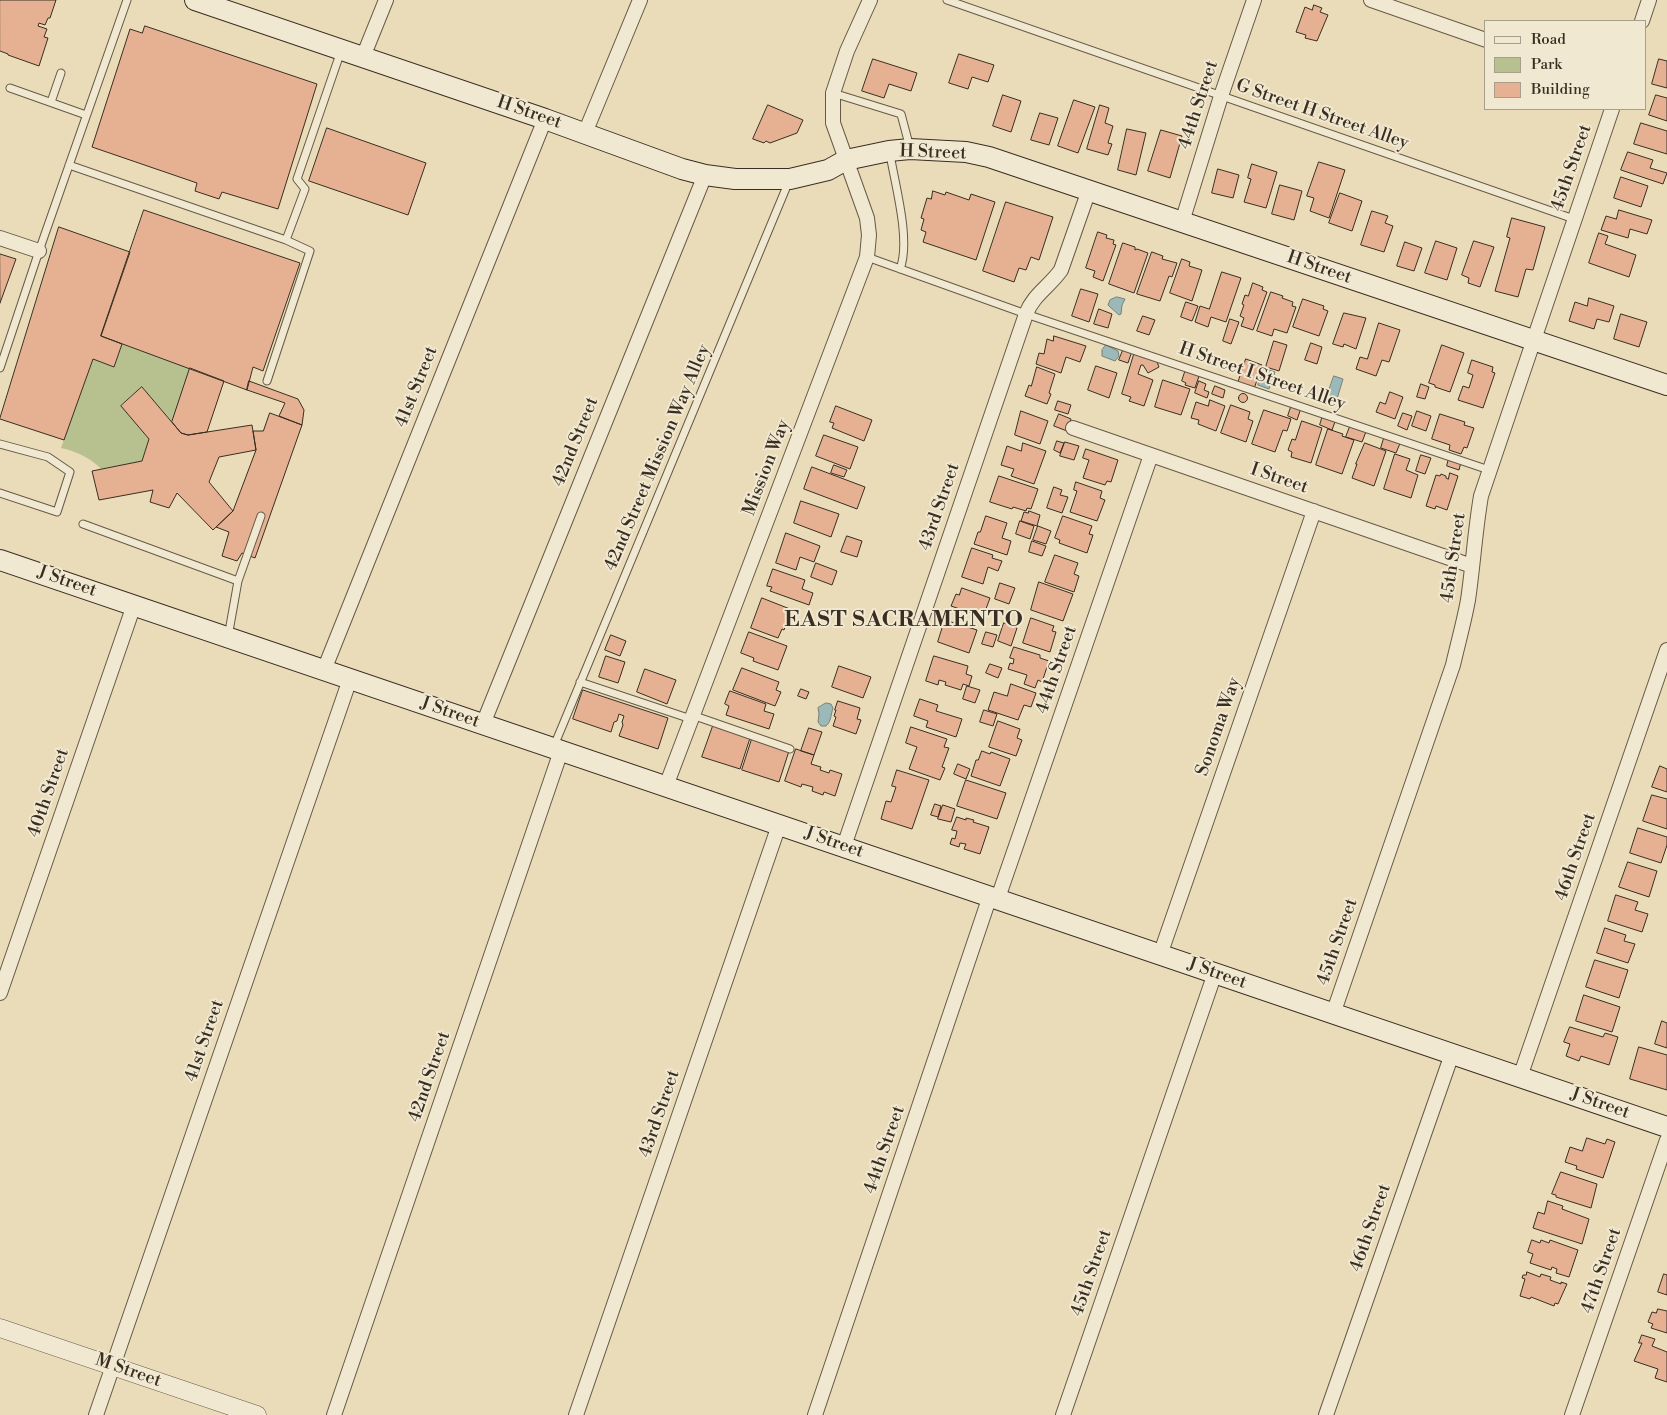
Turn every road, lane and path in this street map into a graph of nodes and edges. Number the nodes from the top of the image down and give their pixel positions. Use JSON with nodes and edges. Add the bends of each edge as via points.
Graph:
{"nodes":[{"id":1,"x":127,"y":0,"type":"edge"},
{"id":2,"x":195,"y":0,"type":"edge"},
{"id":3,"x":386,"y":0,"type":"edge"},
{"id":4,"x":640,"y":0,"type":"edge"},
{"id":5,"x":870,"y":0,"type":"edge"},
{"id":6,"x":947,"y":0,"type":"edge"},
{"id":7,"x":1254,"y":0,"type":"edge"},
{"id":8,"x":1371,"y":0,"type":"edge"},
{"id":9,"x":1649,"y":0,"type":"edge"},
{"id":10,"x":231,"y":6,"type":"edge"},
{"id":11,"x":1642,"y":20,"type":"edge"},
{"id":12,"x":1484,"y":39,"type":"edge"},
{"id":13,"x":342,"y":49,"type":"junction"},
{"id":14,"x":363,"y":57,"type":"junction"},
{"id":15,"x":61,"y":73,"type":"dead end"},
{"id":16,"x":10,"y":88,"type":"dead end"},
{"id":17,"x":833,"y":93,"type":"junction"},
{"id":18,"x":1221,"y":96,"type":"junction"},
{"id":19,"x":51,"y":102,"type":"junction"},
{"id":20,"x":1612,"y":110,"type":"edge"},
{"id":21,"x":86,"y":115,"type":"junction"},
{"id":22,"x":545,"y":119,"type":"junction"},
{"id":23,"x":585,"y":133,"type":"junction"},
{"id":24,"x":910,"y":149,"type":"junction"},
{"id":25,"x":889,"y":151,"type":"junction"},
{"id":26,"x":846,"y":160,"type":"junction"},
{"id":27,"x":69,"y":165,"type":"junction"},
{"id":28,"x":705,"y":174,"type":"junction"},
{"id":29,"x":790,"y":179,"type":"junction"},
{"id":30,"x":1089,"y":190,"type":"junction"},
{"id":31,"x":1574,"y":219,"type":"junction"},
{"id":32,"x":1182,"y":222,"type":"junction"},
{"id":33,"x":0,"y":238,"type":"edge"},
{"id":34,"x":286,"y":240,"type":"junction"},
{"id":35,"x":39,"y":251,"type":"junction"},
{"id":36,"x":867,"y":257,"type":"junction"},
{"id":37,"x":900,"y":269,"type":"junction"},
{"id":38,"x":1026,"y":314,"type":"junction"},
{"id":39,"x":1533,"y":340,"type":"junction"},
{"id":40,"x":0,"y":368,"type":"edge"},
{"id":41,"x":267,"y":381,"type":"dead end"},
{"id":42,"x":1667,"y":385,"type":"edge"},
{"id":43,"x":1073,"y":428,"type":"dead end"},
{"id":44,"x":0,"y":444,"type":"edge"},
{"id":45,"x":1151,"y":455,"type":"junction"},
{"id":46,"x":1490,"y":470,"type":"junction"},
{"id":47,"x":0,"y":493,"type":"edge"},
{"id":48,"x":1314,"y":511,"type":"junction"},
{"id":49,"x":261,"y":516,"type":"dead end"},
{"id":50,"x":83,"y":524,"type":"dead end"},
{"id":51,"x":0,"y":560,"type":"edge"},
{"id":52,"x":1472,"y":566,"type":"junction"},
{"id":53,"x":238,"y":580,"type":"junction"},
{"id":54,"x":134,"y":605,"type":"junction"},
{"id":55,"x":228,"y":637,"type":"junction"},
{"id":56,"x":1667,"y":650,"type":"edge"},
{"id":57,"x":324,"y":670,"type":"junction"},
{"id":58,"x":350,"y":679,"type":"junction"},
{"id":59,"x":580,"y":682,"type":"junction"},
{"id":60,"x":692,"y":717,"type":"junction"},
{"id":61,"x":483,"y":724,"type":"junction"},
{"id":62,"x":790,"y":749,"type":"dead end"},
{"id":63,"x":557,"y":750,"type":"junction"},
{"id":64,"x":666,"y":786,"type":"junction"},
{"id":65,"x":779,"y":825,"type":"junction"},
{"id":66,"x":844,"y":846,"type":"junction"},
{"id":67,"x":994,"y":897,"type":"junction"},
{"id":68,"x":1160,"y":954,"type":"junction"},
{"id":69,"x":1215,"y":973,"type":"junction"},
{"id":70,"x":0,"y":993,"type":"edge"},
{"id":71,"x":1333,"y":1014,"type":"junction"},
{"id":72,"x":1452,"y":1054,"type":"junction"},
{"id":73,"x":1520,"y":1077,"type":"junction"},
{"id":74,"x":1667,"y":1127,"type":"edge"},
{"id":75,"x":1667,"y":1140,"type":"edge"},
{"id":76,"x":0,"y":1328,"type":"edge"},
{"id":77,"x":113,"y":1366,"type":"junction"},
{"id":78,"x":96,"y":1415,"type":"edge"},
{"id":79,"x":257,"y":1415,"type":"edge"},
{"id":80,"x":334,"y":1415,"type":"edge"},
{"id":81,"x":576,"y":1415,"type":"edge"},
{"id":82,"x":816,"y":1415,"type":"edge"},
{"id":83,"x":1063,"y":1415,"type":"edge"},
{"id":84,"x":1326,"y":1415,"type":"edge"},
{"id":85,"x":1572,"y":1415,"type":"edge"}],
"edges":[{"from":1,"to":21,"type":"lane"},
{"from":2,"to":10,"type":"main road","name":"H Street"},
{"from":3,"to":14,"type":"street"},
{"from":4,"to":23,"type":"street"},
{"from":5,"to":17,"type":"street","via":[[847,51]]},
{"from":6,"to":18,"type":"lane","name":"G Street H Street Alley"},
{"from":7,"to":18,"type":"street","name":"44th Street"},
{"from":8,"to":12,"type":"street"},
{"from":9,"to":11,"type":"street"},
{"from":10,"to":13,"type":"main road","name":"H Street"},
{"from":13,"to":14,"type":"main road","name":"H Street"},
{"from":13,"to":34,"type":"lane","via":[[298,179],[305,189]]},
{"from":14,"to":22,"type":"main road","name":"H Street"},
{"from":15,"to":19,"type":"lane"},
{"from":16,"to":19,"type":"lane"},
{"from":17,"to":24,"type":"lane","via":[[901,114]]},
{"from":17,"to":26,"type":"street","via":[[833,123]]},
{"from":18,"to":31,"type":"lane","name":"G Street H Street Alley"},
{"from":18,"to":32,"type":"street","name":"44th Street"},
{"from":19,"to":21,"type":"lane"},
{"from":20,"to":31,"type":"street","name":"45th Street"},
{"from":21,"to":27,"type":"lane"},
{"from":22,"to":23,"type":"main road","name":"H Street"},
{"from":22,"to":57,"type":"street","name":"41st Street"},
{"from":23,"to":28,"type":"main road","name":"H Street"},
{"from":24,"to":25,"type":"main road","name":"H Street"},
{"from":24,"to":30,"type":"main road","name":"H Street","via":[[966,152],[989,157]]},
{"from":25,"to":26,"type":"main road","name":"H Street"},
{"from":25,"to":37,"type":"lane","via":[[903,229]]},
{"from":26,"to":29,"type":"main road","name":"H Street","via":[[828,170]]},
{"from":26,"to":36,"type":"street","name":"Mission Way","via":[[867,218]]},
{"from":27,"to":34,"type":"lane"},
{"from":27,"to":35,"type":"lane"},
{"from":28,"to":29,"type":"main road","name":"H Street","via":[[735,179]]},
{"from":28,"to":61,"type":"street","name":"42nd Street"},
{"from":29,"to":59,"type":"lane","name":"42nd Street Mission Way Alley"},
{"from":30,"to":32,"type":"main road","name":"H Street"},
{"from":30,"to":38,"type":"street","name":"43rd Street","via":[[1061,270],[1034,298]]},
{"from":31,"to":39,"type":"street","name":"45th Street"},
{"from":32,"to":39,"type":"main road","name":"H Street"},
{"from":33,"to":35,"type":"street"},
{"from":34,"to":41,"type":"lane","via":[[310,251]]},
{"from":35,"to":40,"type":"lane"},
{"from":36,"to":37,"type":"lane","name":"H Street I Street Alley"},
{"from":36,"to":60,"type":"street","name":"Mission Way"},
{"from":37,"to":38,"type":"lane","name":"H Street I Street Alley"},
{"from":38,"to":46,"type":"lane","name":"H Street I Street Alley"},
{"from":38,"to":66,"type":"street","name":"43rd Street"},
{"from":39,"to":42,"type":"main road","name":"H Street"},
{"from":39,"to":46,"type":"street","name":"45th Street"},
{"from":43,"to":45,"type":"street","name":"I Street"},
{"from":44,"to":47,"type":"lane","via":[[48,457],[70,472],[57,512]]},
{"from":45,"to":48,"type":"street","name":"I Street"},
{"from":45,"to":67,"type":"street","name":"44th Street"},
{"from":46,"to":52,"type":"street","name":"45th Street","via":[[1481,496]]},
{"from":48,"to":52,"type":"street","name":"I Street"},
{"from":48,"to":68,"type":"street","name":"Sonoma Way"},
{"from":49,"to":53,"type":"lane"},
{"from":50,"to":53,"type":"lane"},
{"from":51,"to":54,"type":"main road","name":"J Street"},
{"from":52,"to":71,"type":"street","name":"45th Street","via":[[1468,600],[1453,664]]},
{"from":53,"to":55,"type":"lane"},
{"from":54,"to":55,"type":"main road","name":"J Street"},
{"from":54,"to":70,"type":"street","name":"40th Street"},
{"from":55,"to":57,"type":"main road","name":"J Street"},
{"from":56,"to":73,"type":"street","name":"46th Street"},
{"from":57,"to":58,"type":"main road","name":"J Street"},
{"from":58,"to":61,"type":"main road","name":"J Street"},
{"from":58,"to":77,"type":"street","name":"41st Street"},
{"from":59,"to":60,"type":"lane"},
{"from":59,"to":63,"type":"lane","name":"42nd Street Mission Way Alley"},
{"from":60,"to":62,"type":"lane"},
{"from":60,"to":64,"type":"street","name":"Mission Way"},
{"from":61,"to":63,"type":"main road","name":"J Street"},
{"from":63,"to":64,"type":"main road","name":"J Street"},
{"from":63,"to":80,"type":"street","name":"42nd Street"},
{"from":64,"to":65,"type":"main road","name":"J Street"},
{"from":65,"to":66,"type":"main road","name":"J Street"},
{"from":65,"to":81,"type":"street","name":"43rd Street"},
{"from":66,"to":67,"type":"main road","name":"J Street"},
{"from":67,"to":68,"type":"main road","name":"J Street"},
{"from":67,"to":82,"type":"street","name":"44th Street"},
{"from":68,"to":69,"type":"main road","name":"J Street"},
{"from":69,"to":71,"type":"main road","name":"J Street"},
{"from":69,"to":83,"type":"street","name":"45th Street"},
{"from":71,"to":72,"type":"main road","name":"J Street"},
{"from":72,"to":73,"type":"main road","name":"J Street"},
{"from":72,"to":84,"type":"street","name":"46th Street"},
{"from":73,"to":74,"type":"main road","name":"J Street"},
{"from":75,"to":85,"type":"street","name":"47th Street"},
{"from":76,"to":77,"type":"street","name":"M Street"},
{"from":77,"to":78,"type":"street","name":"41st Street"},
{"from":77,"to":79,"type":"street","name":"M Street"}]}
